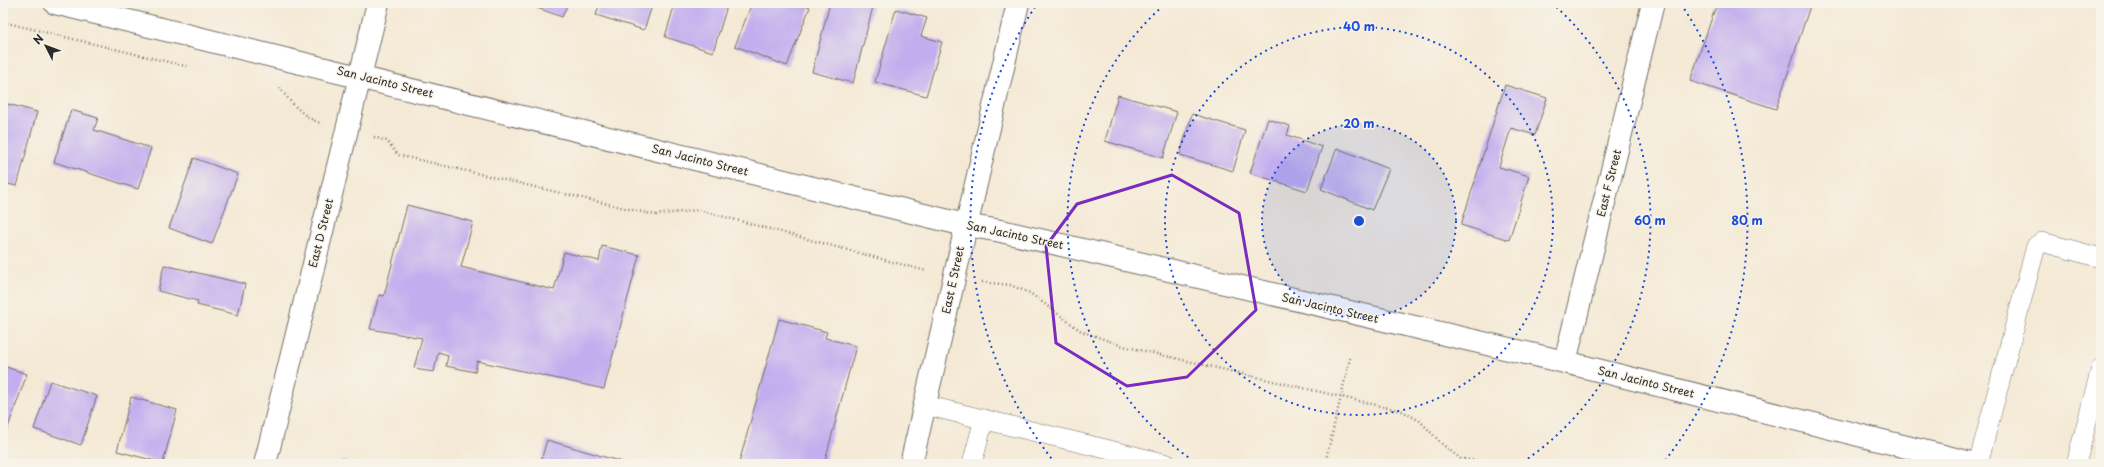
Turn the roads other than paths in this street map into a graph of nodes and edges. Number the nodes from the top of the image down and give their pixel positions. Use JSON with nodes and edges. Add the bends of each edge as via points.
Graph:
{"nodes":[{"id":1,"x":55,"y":3,"type":"edge"},
{"id":2,"x":378,"y":3,"type":"edge"},
{"id":3,"x":1018,"y":3,"type":"edge"},
{"id":4,"x":1653,"y":3,"type":"edge"},
{"id":5,"x":360,"y":76,"type":"junction"},
{"id":6,"x":965,"y":225,"type":"junction"},
{"id":7,"x":2101,"y":258,"type":"edge"},
{"id":8,"x":1565,"y":362,"type":"junction"},
{"id":9,"x":2101,"y":368,"type":"edge"},
{"id":10,"x":925,"y":405,"type":"junction"},
{"id":11,"x":984,"y":419,"type":"junction"},
{"id":12,"x":265,"y":464,"type":"edge"},
{"id":13,"x":911,"y":464,"type":"edge"},
{"id":14,"x":972,"y":464,"type":"edge"},
{"id":15,"x":1167,"y":464,"type":"edge"},
{"id":16,"x":1976,"y":464,"type":"edge"},
{"id":17,"x":2076,"y":464,"type":"edge"}],
"edges":[{"from":1,"to":5,"type":"street","name":"San Jacinto Street"},
{"from":2,"to":5,"type":"street","name":"East D Street"},
{"from":3,"to":6,"type":"street","name":"East E Street"},
{"from":4,"to":8,"type":"street","name":"East F Street"},
{"from":5,"to":6,"type":"street","name":"San Jacinto Street"},
{"from":5,"to":12,"type":"street","name":"East D Street"},
{"from":6,"to":8,"type":"street","name":"San Jacinto Street","via":[[1001,231]]},
{"from":6,"to":10,"type":"street","name":"East E Street"},
{"from":7,"to":16,"type":"lane","via":[[2042,242],[2036,246]]},
{"from":8,"to":16,"type":"street","name":"San Jacinto Street"},
{"from":9,"to":17,"type":"lane"},
{"from":10,"to":11,"type":"lane"},
{"from":10,"to":13,"type":"street","name":"East E Street"},
{"from":11,"to":14,"type":"lane"},
{"from":11,"to":15,"type":"lane"}]}
